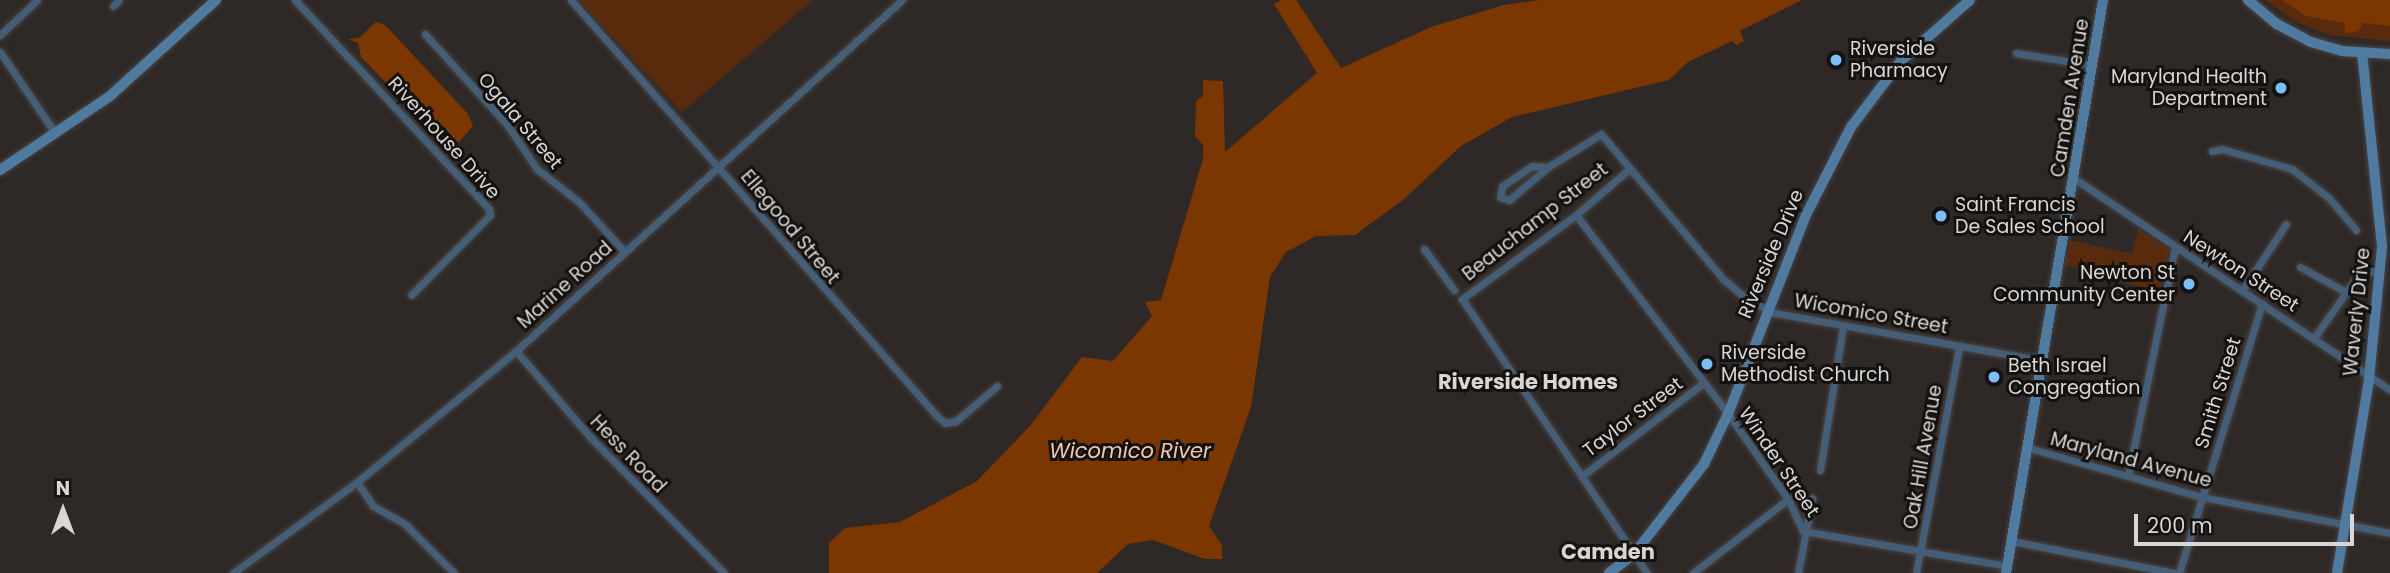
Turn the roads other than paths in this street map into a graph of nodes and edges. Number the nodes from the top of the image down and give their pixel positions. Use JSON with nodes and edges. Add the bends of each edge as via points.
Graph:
{"nodes":[{"id":1,"x":37,"y":0,"type":"edge"},
{"id":2,"x":216,"y":0,"type":"edge"},
{"id":3,"x":295,"y":0,"type":"edge"},
{"id":4,"x":571,"y":0,"type":"edge"},
{"id":5,"x":902,"y":0,"type":"edge"},
{"id":6,"x":1970,"y":0,"type":"edge"},
{"id":7,"x":2103,"y":0,"type":"edge"},
{"id":8,"x":2249,"y":0,"type":"edge"},
{"id":9,"x":425,"y":34,"type":"dead end"},
{"id":10,"x":0,"y":35,"type":"edge"},
{"id":11,"x":0,"y":52,"type":"edge"},
{"id":12,"x":2016,"y":53,"type":"dead end"},
{"id":13,"x":2362,"y":54,"type":"junction"},
{"id":14,"x":2390,"y":54,"type":"edge"},
{"id":15,"x":2092,"y":65,"type":"junction"},
{"id":16,"x":55,"y":133,"type":"junction"},
{"id":17,"x":2212,"y":151,"type":"dead end"},
{"id":18,"x":1548,"y":167,"type":"junction"},
{"id":19,"x":720,"y":168,"type":"junction"},
{"id":20,"x":0,"y":170,"type":"edge"},
{"id":21,"x":1628,"y":170,"type":"junction"},
{"id":22,"x":2075,"y":179,"type":"junction"},
{"id":23,"x":1576,"y":215,"type":"junction"},
{"id":24,"x":2286,"y":224,"type":"dead end"},
{"id":25,"x":2356,"y":230,"type":"dead end"},
{"id":26,"x":2175,"y":247,"type":"junction"},
{"id":27,"x":2387,"y":248,"type":"edge"},
{"id":28,"x":1424,"y":249,"type":"dead end"},
{"id":29,"x":625,"y":252,"type":"junction"},
{"id":30,"x":2300,"y":267,"type":"dead end"},
{"id":31,"x":2381,"y":270,"type":"junction"},
{"id":32,"x":1454,"y":290,"type":"dead end"},
{"id":33,"x":2242,"y":291,"type":"junction"},
{"id":34,"x":2346,"y":292,"type":"junction"},
{"id":35,"x":411,"y":295,"type":"dead end"},
{"id":36,"x":2262,"y":303,"type":"junction"},
{"id":37,"x":1768,"y":310,"type":"junction"},
{"id":38,"x":1843,"y":326,"type":"junction"},
{"id":39,"x":2314,"y":338,"type":"junction"},
{"id":40,"x":1959,"y":346,"type":"junction"},
{"id":41,"x":516,"y":351,"type":"junction"},
{"id":42,"x":2044,"y":361,"type":"junction"},
{"id":43,"x":2369,"y":379,"type":"junction"},
{"id":44,"x":1703,"y":383,"type":"junction"},
{"id":45,"x":997,"y":386,"type":"dead end"},
{"id":46,"x":2390,"y":390,"type":"edge"},
{"id":47,"x":1728,"y":414,"type":"junction"},
{"id":48,"x":2029,"y":447,"type":"junction"},
{"id":49,"x":1820,"y":470,"type":"dead end"},
{"id":50,"x":1582,"y":476,"type":"junction"},
{"id":51,"x":2128,"y":476,"type":"junction"},
{"id":52,"x":356,"y":482,"type":"junction"},
{"id":53,"x":2202,"y":497,"type":"junction"},
{"id":54,"x":1812,"y":498,"type":"dead end"},
{"id":55,"x":1788,"y":499,"type":"junction"},
{"id":56,"x":2346,"y":525,"type":"junction"},
{"id":57,"x":1803,"y":531,"type":"junction"},
{"id":58,"x":2390,"y":533,"type":"edge"},
{"id":59,"x":2012,"y":541,"type":"junction"},
{"id":60,"x":1922,"y":550,"type":"junction"},
{"id":61,"x":1634,"y":554,"type":"junction"},
{"id":62,"x":2006,"y":570,"type":"edge"},
{"id":63,"x":233,"y":573,"type":"edge"},
{"id":64,"x":454,"y":573,"type":"edge"},
{"id":65,"x":724,"y":573,"type":"edge"},
{"id":66,"x":1609,"y":573,"type":"edge"},
{"id":67,"x":1647,"y":573,"type":"edge"},
{"id":68,"x":1693,"y":573,"type":"edge"},
{"id":69,"x":1797,"y":573,"type":"edge"},
{"id":70,"x":1916,"y":573,"type":"edge"},
{"id":71,"x":2176,"y":573,"type":"edge"},
{"id":72,"x":2337,"y":573,"type":"edge"}],
"edges":[{"from":1,"to":10,"type":"street"},
{"from":2,"to":16,"type":"street","via":[[117,90]]},
{"from":3,"to":35,"type":"street","name":"Riverhouse Drive","via":[[489,209],[491,215]]},
{"from":4,"to":19,"type":"street","name":"Ellegood Street"},
{"from":5,"to":19,"type":"street","name":"Marine Road"},
{"from":6,"to":37,"type":"street","name":"Riverside Drive","via":[[1901,61],[1851,127],[1823,177]]},
{"from":7,"to":15,"type":"street","name":"Camden Avenue"},
{"from":8,"to":13,"type":"street","via":[[2277,24],[2311,42]]},
{"from":9,"to":29,"type":"street","name":"Ogala Street","via":[[508,126],[537,169],[579,202]]},
{"from":11,"to":16,"type":"street"},
{"from":12,"to":15,"type":"street"},
{"from":13,"to":14,"type":"street"},
{"from":13,"to":27,"type":"street","name":"Waverly Drive"},
{"from":15,"to":22,"type":"street","name":"Camden Avenue"},
{"from":16,"to":20,"type":"street"},
{"from":17,"to":25,"type":"street","via":[[2222,149],[2292,169],[2329,198]]},
{"from":18,"to":18,"type":"street","via":[[1509,200],[1500,197],[1502,186],[1532,166]]},
{"from":18,"to":21,"type":"street","name":"Wicomico Street","via":[[1601,134]]},
{"from":19,"to":29,"type":"street","name":"Marine Road"},
{"from":19,"to":45,"type":"street","name":"Ellegood Street","via":[[863,337],[945,423],[956,421]]},
{"from":21,"to":23,"type":"street","name":"Beauchamp Street"},
{"from":21,"to":37,"type":"street","name":"Wicomico Street","via":[[1735,291]]},
{"from":22,"to":26,"type":"street","name":"Newton Street"},
{"from":22,"to":42,"type":"street","name":"Camden Avenue"},
{"from":23,"to":44,"type":"street","name":"Winder Street"},
{"from":23,"to":50,"type":"street","name":"Beauchamp Street","via":[[1462,299]]},
{"from":24,"to":33,"type":"street"},
{"from":26,"to":33,"type":"street","name":"Newton Street"},
{"from":26,"to":51,"type":"street"},
{"from":27,"to":31,"type":"street","name":"Waverly Drive"},
{"from":28,"to":32,"type":"street"},
{"from":29,"to":41,"type":"street","name":"Marine Road"},
{"from":30,"to":34,"type":"street"},
{"from":31,"to":34,"type":"street","via":[[2361,274]]},
{"from":31,"to":43,"type":"street","name":"Waverly Drive"},
{"from":33,"to":36,"type":"street","name":"Newton Street"},
{"from":34,"to":39,"type":"street"},
{"from":36,"to":39,"type":"street","name":"Newton Street"},
{"from":36,"to":53,"type":"street","name":"Smith Street"},
{"from":37,"to":38,"type":"street","name":"Wicomico Street"},
{"from":37,"to":47,"type":"street","name":"Riverside Drive"},
{"from":38,"to":40,"type":"street","name":"Wicomico Street"},
{"from":38,"to":49,"type":"street"},
{"from":39,"to":43,"type":"street","name":"Newton Street"},
{"from":40,"to":42,"type":"street","name":"Wicomico Street"},
{"from":40,"to":60,"type":"street","name":"Oak Hill Avenue"},
{"from":41,"to":52,"type":"street","name":"Marine Road"},
{"from":41,"to":65,"type":"street","name":"Hess Road","via":[[592,439]]},
{"from":42,"to":48,"type":"street","name":"Camden Avenue"},
{"from":43,"to":46,"type":"street","name":"Newton Street"},
{"from":43,"to":56,"type":"street","name":"Waverly Drive"},
{"from":44,"to":47,"type":"street","name":"Winder Street"},
{"from":44,"to":50,"type":"street","name":"Taylor Street"},
{"from":47,"to":55,"type":"street","name":"Winder Street"},
{"from":47,"to":61,"type":"street","name":"Riverside Drive","via":[[1688,488]]},
{"from":48,"to":51,"type":"street","name":"Maryland Avenue"},
{"from":48,"to":59,"type":"street","name":"Camden Avenue"},
{"from":50,"to":61,"type":"street"},
{"from":51,"to":53,"type":"street","name":"Maryland Avenue"},
{"from":52,"to":63,"type":"street","name":"Marine Road"},
{"from":52,"to":64,"type":"street","via":[[373,506],[405,523]]},
{"from":53,"to":56,"type":"street","name":"Maryland Avenue"},
{"from":53,"to":71,"type":"street","name":"Smith Street"},
{"from":54,"to":57,"type":"street"},
{"from":55,"to":57,"type":"street","name":"Winder Street"},
{"from":55,"to":68,"type":"street"},
{"from":56,"to":58,"type":"street","name":"Maryland Avenue"},
{"from":56,"to":72,"type":"street","name":"Waverly Drive"},
{"from":57,"to":60,"type":"street","name":"Winder Street"},
{"from":57,"to":69,"type":"street"},
{"from":59,"to":62,"type":"street","name":"Camden Avenue"},
{"from":59,"to":71,"type":"street"},
{"from":60,"to":62,"type":"street","name":"Winder Street"},
{"from":60,"to":70,"type":"street","name":"Oak Hill Avenue"},
{"from":61,"to":66,"type":"street","name":"Riverside Drive"},
{"from":61,"to":67,"type":"street"}]}
